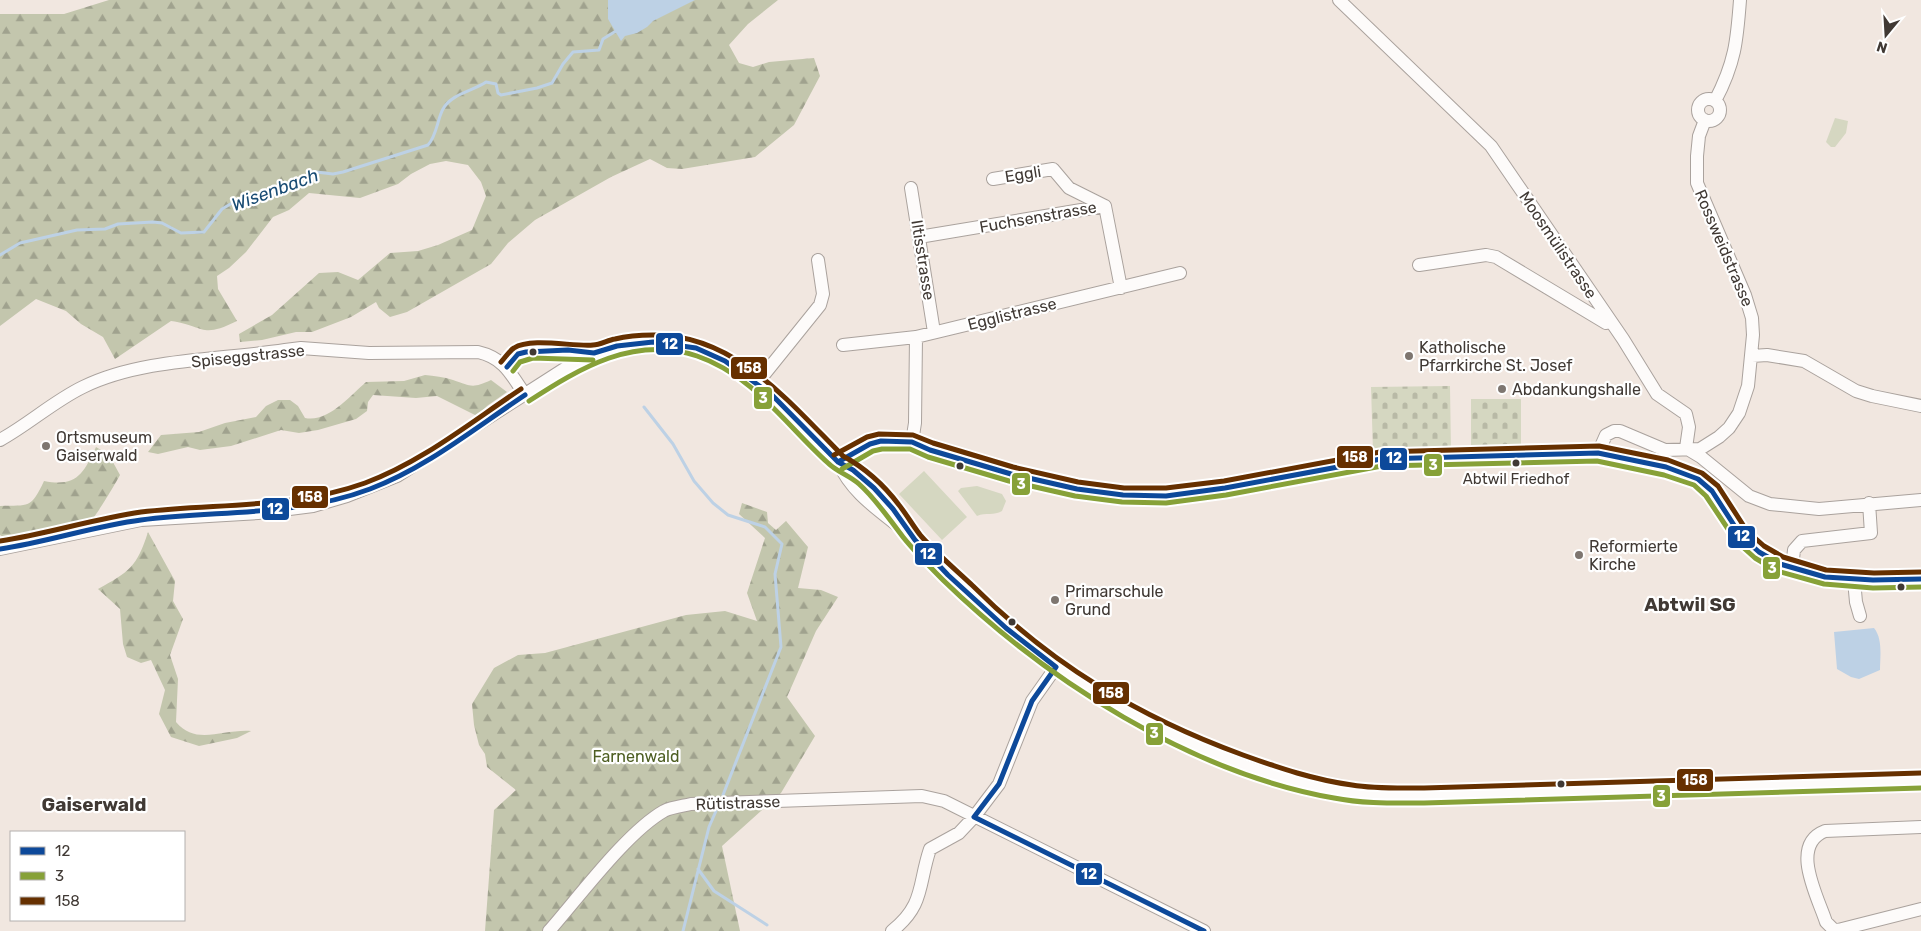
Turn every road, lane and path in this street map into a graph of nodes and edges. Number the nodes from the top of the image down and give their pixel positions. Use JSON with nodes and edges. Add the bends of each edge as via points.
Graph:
{"nodes":[{"id":1,"x":1339,"y":0,"type":"edge"},
{"id":2,"x":1740,"y":0,"type":"edge"},
{"id":3,"x":993,"y":179,"type":"dead end"},
{"id":4,"x":911,"y":188,"type":"dead end"},
{"id":5,"x":1105,"y":206,"type":"junction"},
{"id":6,"x":919,"y":237,"type":"junction"},
{"id":7,"x":818,"y":260,"type":"dead end"},
{"id":8,"x":1419,"y":265,"type":"dead end"},
{"id":9,"x":1180,"y":273,"type":"dead end"},
{"id":10,"x":1121,"y":288,"type":"junction"},
{"id":11,"x":1610,"y":320,"type":"junction"},
{"id":12,"x":934,"y":332,"type":"junction"},
{"id":13,"x":916,"y":337,"type":"junction"},
{"id":14,"x":843,"y":345,"type":"dead end"},
{"id":15,"x":1752,"y":356,"type":"junction"},
{"id":16,"x":758,"y":382,"type":"junction"},
{"id":17,"x":525,"y":395,"type":"junction"},
{"id":18,"x":1921,"y":406,"type":"edge"},
{"id":19,"x":0,"y":440,"type":"edge"},
{"id":20,"x":912,"y":442,"type":"junction"},
{"id":21,"x":1686,"y":448,"type":"junction"},
{"id":22,"x":1598,"y":453,"type":"junction"},
{"id":23,"x":838,"y":462,"type":"junction"},
{"id":24,"x":1921,"y":500,"type":"edge"},
{"id":25,"x":1869,"y":503,"type":"junction"},
{"id":26,"x":0,"y":549,"type":"edge"},
{"id":27,"x":1792,"y":568,"type":"junction"},
{"id":28,"x":1921,"y":579,"type":"edge"},
{"id":29,"x":1854,"y":580,"type":"junction"},
{"id":30,"x":1860,"y":616,"type":"dead end"},
{"id":31,"x":1056,"y":667,"type":"junction"},
{"id":32,"x":1921,"y":780,"type":"edge"},
{"id":33,"x":974,"y":817,"type":"junction"},
{"id":34,"x":1921,"y":827,"type":"edge"},
{"id":35,"x":1921,"y":909,"type":"edge"},
{"id":36,"x":549,"y":931,"type":"edge"},
{"id":37,"x":892,"y":931,"type":"edge"},
{"id":38,"x":1204,"y":931,"type":"edge"}],
"edges":[{"from":1,"to":11,"type":"street","name":"Moosmülistrasse","via":[[1491,146]]},
{"from":2,"to":15,"type":"street","name":"Rossweidstrasse","via":[[1732,63],[1715,101],[1719,113],[1715,119],[1705,120],[1696,156],[1697,183],[1752,318]]},
{"from":3,"to":5,"type":"street","name":"Eggli","via":[[1053,169],[1069,188]]},
{"from":4,"to":6,"type":"street","name":"Iltisstrasse"},
{"from":5,"to":6,"type":"street","name":"Fuchsenstrasse"},
{"from":5,"to":10,"type":"street","name":"Fuchsenstrasse"},
{"from":6,"to":12,"type":"street","name":"Iltisstrasse"},
{"from":7,"to":16,"type":"street","via":[[823,294],[820,306]]},
{"from":8,"to":11,"type":"street","via":[[1486,255],[1496,257],[1606,322]]},
{"from":9,"to":10,"type":"street","name":"Egglistrasse"},
{"from":10,"to":12,"type":"street","name":"Egglistrasse"},
{"from":11,"to":21,"type":"street","name":"Moosmülistrasse","via":[[1657,394],[1686,414],[1689,427]]},
{"from":12,"to":13,"type":"street","name":"Egglistrasse"},
{"from":13,"to":14,"type":"street","name":"Egglistrasse"},
{"from":13,"to":20,"type":"street"},
{"from":15,"to":18,"type":"street","via":[[1767,355],[1804,362],[1856,391]]},
{"from":15,"to":21,"type":"street","name":"Rossweidstrasse","via":[[1748,386],[1734,421],[1720,437],[1706,446]]},
{"from":16,"to":17,"type":"street","via":[[714,355],[681,345],[653,342],[622,345],[594,353]]},
{"from":16,"to":23,"type":"street"},
{"from":17,"to":19,"type":"street","name":"Spiseggstrasse","via":[[504,363],[478,352],[369,353],[301,348],[162,366],[101,380],[66,397]]},
{"from":17,"to":26,"type":"street","via":[[397,476],[313,506],[258,513],[141,520]]},
{"from":20,"to":22,"type":"street","via":[[1036,480],[1112,494],[1150,496],[1225,488],[1381,459]]},
{"from":20,"to":23,"type":"street","via":[[876,443]]},
{"from":21,"to":22,"type":"street","name":"Rossweidstrasse","via":[[1665,450],[1614,431],[1606,435]]},
{"from":21,"to":25,"type":"street","via":[[1749,496],[1770,504],[1819,509]]},
{"from":22,"to":27,"type":"street","via":[[1681,472],[1696,479],[1717,498],[1751,546],[1772,561]]},
{"from":23,"to":31,"type":"street","via":[[874,488],[915,540],[990,614]]},
{"from":24,"to":25,"type":"street"},
{"from":25,"to":27,"type":"street","via":[[1871,533],[1802,541],[1794,550]]},
{"from":27,"to":29,"type":"street","via":[[1827,578]]},
{"from":28,"to":29,"type":"street"},
{"from":29,"to":30,"type":"street"},
{"from":31,"to":32,"type":"street","via":[[1124,710],[1194,745],[1285,778],[1352,793],[1463,795]]},
{"from":31,"to":33,"type":"street","via":[[1032,701],[999,784]]},
{"from":33,"to":36,"type":"street","name":"Rütistrasse","via":[[929,796],[691,804],[666,810],[627,842]]},
{"from":33,"to":37,"type":"street","via":[[959,833],[930,849],[919,898],[905,920]]},
{"from":33,"to":38,"type":"street","name":"Rütistrasse"},
{"from":34,"to":35,"type":"street","via":[[1825,831],[1810,842],[1806,857],[1826,922],[1833,929]]}]}
